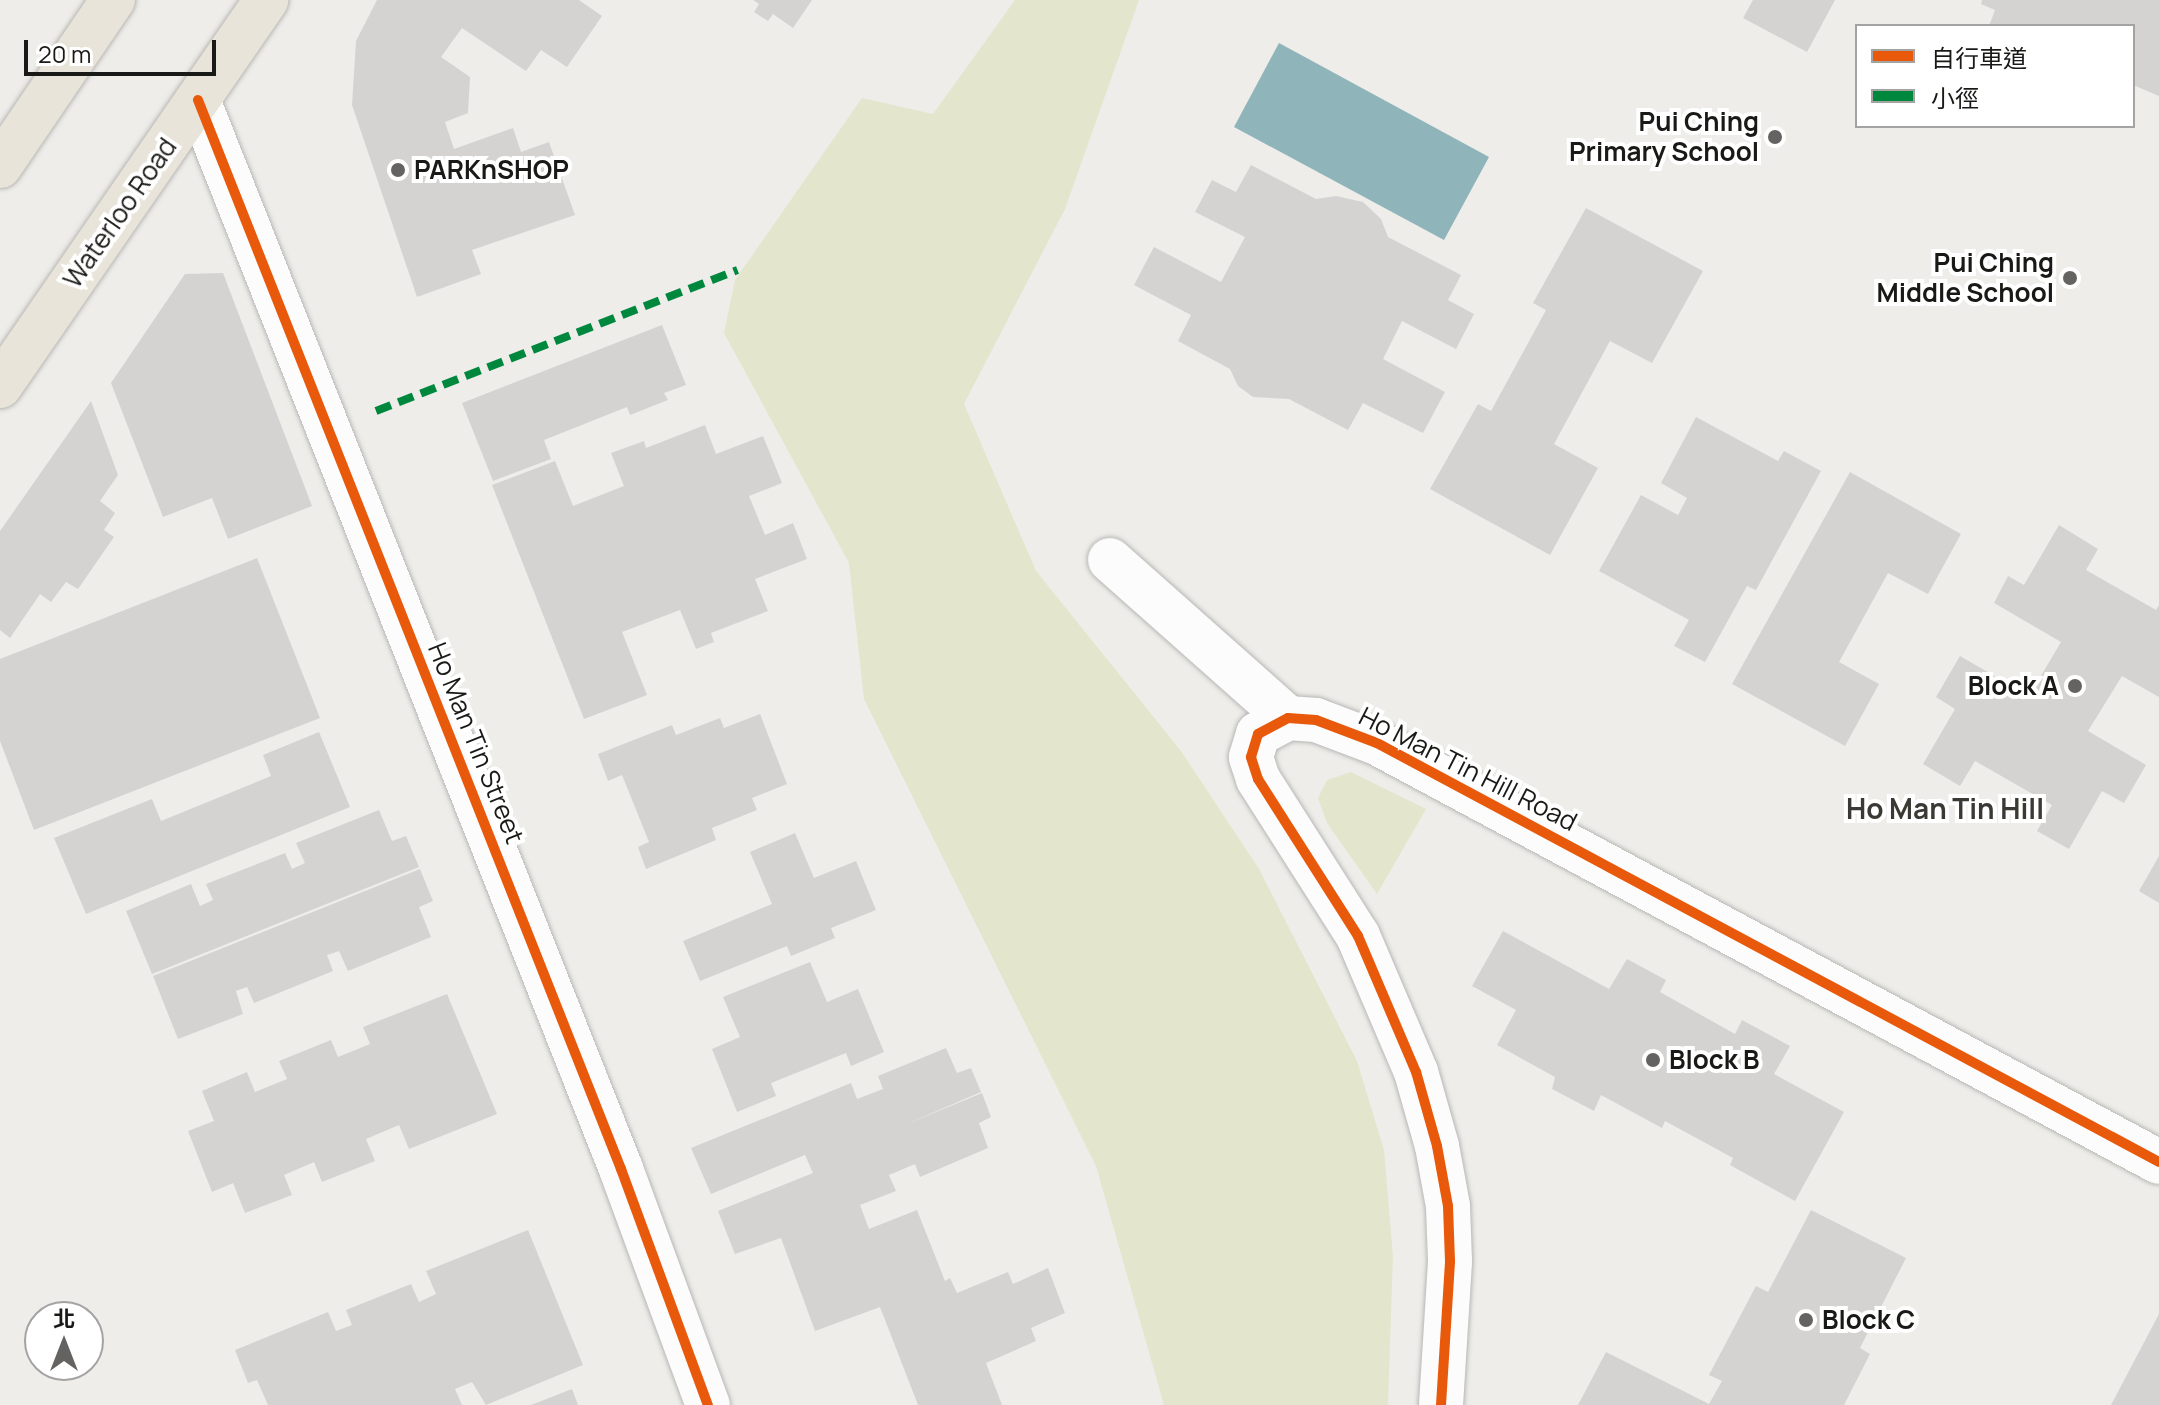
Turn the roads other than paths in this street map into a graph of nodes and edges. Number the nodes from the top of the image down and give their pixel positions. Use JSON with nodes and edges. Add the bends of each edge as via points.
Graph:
{"nodes":[{"id":1,"x":113,"y":0,"type":"edge"},
{"id":2,"x":266,"y":0,"type":"edge"},
{"id":3,"x":198,"y":100,"type":"junction"},
{"id":4,"x":0,"y":166,"type":"edge"},
{"id":5,"x":0,"y":386,"type":"edge"},
{"id":6,"x":1110,"y":560,"type":"dead end"},
{"id":7,"x":1288,"y":718,"type":"junction"},
{"id":8,"x":2159,"y":1162,"type":"edge"},
{"id":9,"x":708,"y":1405,"type":"edge"},
{"id":10,"x":1441,"y":1405,"type":"edge"}],
"edges":[{"from":1,"to":4,"type":"main road"},
{"from":2,"to":3,"type":"main road","name":"Waterloo Road"},
{"from":3,"to":5,"type":"main road","name":"Waterloo Road"},
{"from":3,"to":9,"type":"street","name":"Ho Man Tin Street","via":[[621,1169]]},
{"from":6,"to":7,"type":"street"},
{"from":7,"to":8,"type":"street","name":"Ho Man Tin Hill Road","via":[[1316,720],[1377,743]]},
{"from":7,"to":10,"type":"street","via":[[1258,734],[1251,757],[1258,779],[1358,936],[1416,1072],[1437,1146],[1448,1206],[1450,1261]]}]}
